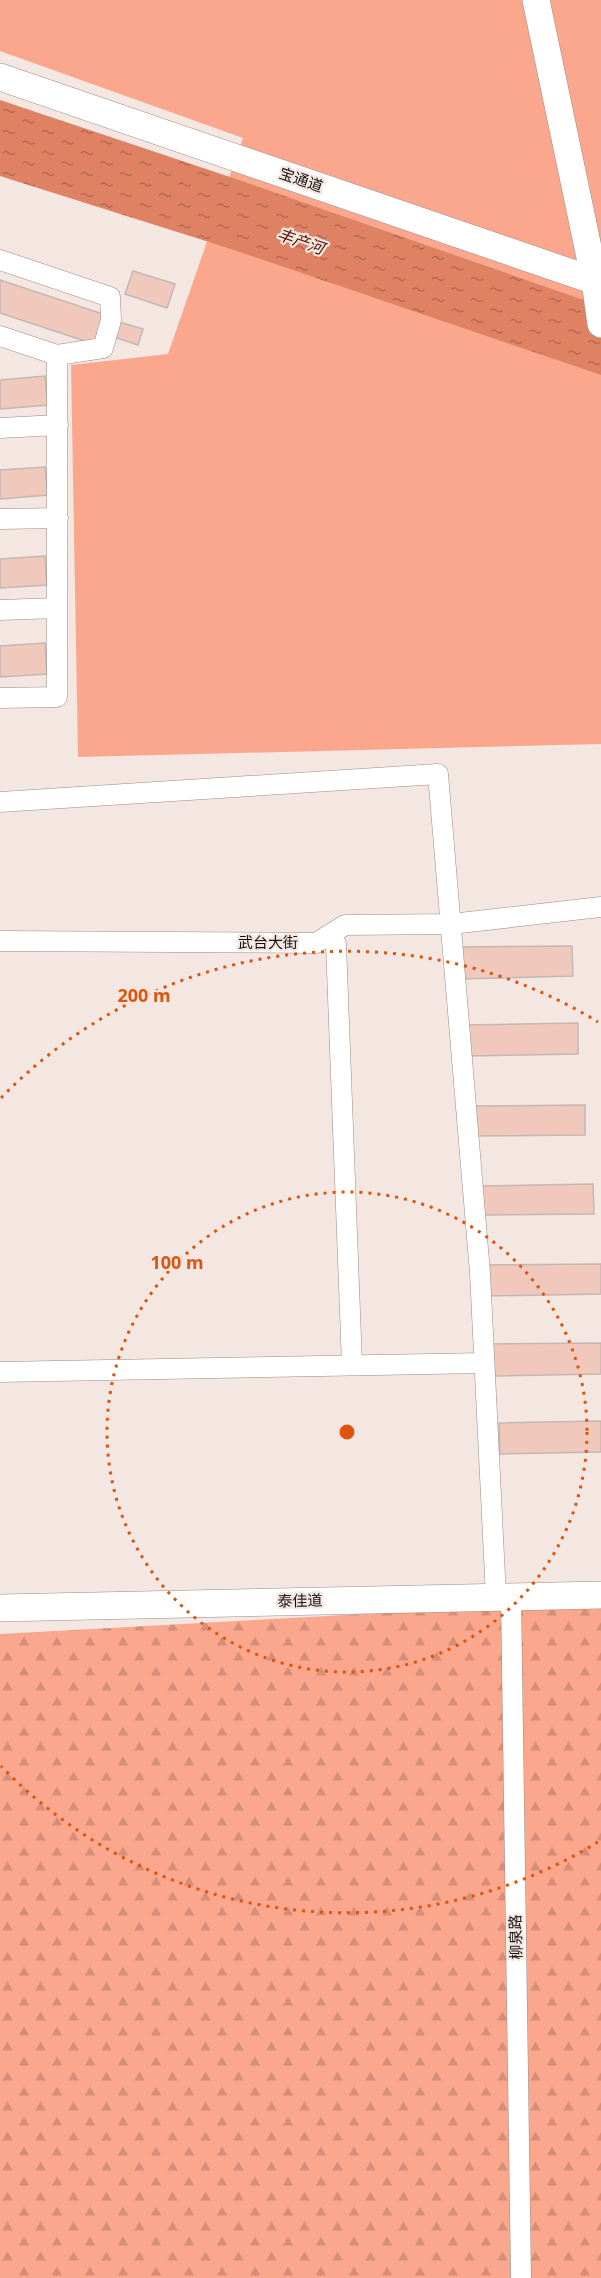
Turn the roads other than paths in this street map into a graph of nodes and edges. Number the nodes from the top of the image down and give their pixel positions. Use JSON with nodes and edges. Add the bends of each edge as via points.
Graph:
{"nodes":[{"id":1,"x":536,"y":0,"type":"edge"},
{"id":2,"x":0,"y":77,"type":"edge"},
{"id":3,"x":0,"y":260,"type":"edge"},
{"id":4,"x":599,"y":297,"type":"edge"},
{"id":5,"x":0,"y":336,"type":"edge"},
{"id":6,"x":57,"y":355,"type":"junction"},
{"id":7,"x":58,"y":425,"type":"junction"},
{"id":8,"x":0,"y":428,"type":"edge"},
{"id":9,"x":58,"y":518,"type":"junction"},
{"id":10,"x":0,"y":519,"type":"edge"},
{"id":11,"x":57,"y":608,"type":"junction"},
{"id":12,"x":0,"y":610,"type":"edge"},
{"id":13,"x":0,"y":698,"type":"edge"},
{"id":14,"x":0,"y":802,"type":"edge"},
{"id":15,"x":601,"y":907,"type":"edge"},
{"id":16,"x":451,"y":924,"type":"junction"},
{"id":17,"x":330,"y":934,"type":"junction"},
{"id":18,"x":0,"y":941,"type":"edge"},
{"id":19,"x":484,"y":1363,"type":"junction"},
{"id":20,"x":352,"y":1365,"type":"junction"},
{"id":21,"x":0,"y":1372,"type":"edge"},
{"id":22,"x":601,"y":1595,"type":"edge"},
{"id":23,"x":503,"y":1597,"type":"junction"},
{"id":24,"x":0,"y":1608,"type":"edge"},
{"id":25,"x":521,"y":2278,"type":"edge"}],
"edges":[{"from":1,"to":4,"type":"street"},
{"from":2,"to":4,"type":"street","name":"宝通道"},
{"from":3,"to":6,"type":"street","via":[[110,297],[111,320],[103,348]]},
{"from":5,"to":6,"type":"street"},
{"from":6,"to":7,"type":"street"},
{"from":7,"to":8,"type":"street"},
{"from":7,"to":9,"type":"street"},
{"from":9,"to":10,"type":"street"},
{"from":9,"to":11,"type":"street"},
{"from":11,"to":12,"type":"street"},
{"from":11,"to":13,"type":"street","via":[[57,697]]},
{"from":14,"to":16,"type":"street","name":"柳泉路","via":[[438,774]]},
{"from":15,"to":16,"type":"street","name":"武台大街"},
{"from":16,"to":17,"type":"street","name":"武台大街","via":[[345,925]]},
{"from":16,"to":19,"type":"street","name":"柳泉路"},
{"from":17,"to":18,"type":"street","name":"武台大街","via":[[316,943]]},
{"from":17,"to":20,"type":"street","via":[[336,944]]},
{"from":19,"to":20,"type":"street"},
{"from":19,"to":23,"type":"street","name":"柳泉路"},
{"from":20,"to":21,"type":"street"},
{"from":22,"to":23,"type":"street","name":"泰佳道"},
{"from":23,"to":24,"type":"street","name":"泰佳道"},
{"from":23,"to":25,"type":"street","name":"柳泉路"}]}
